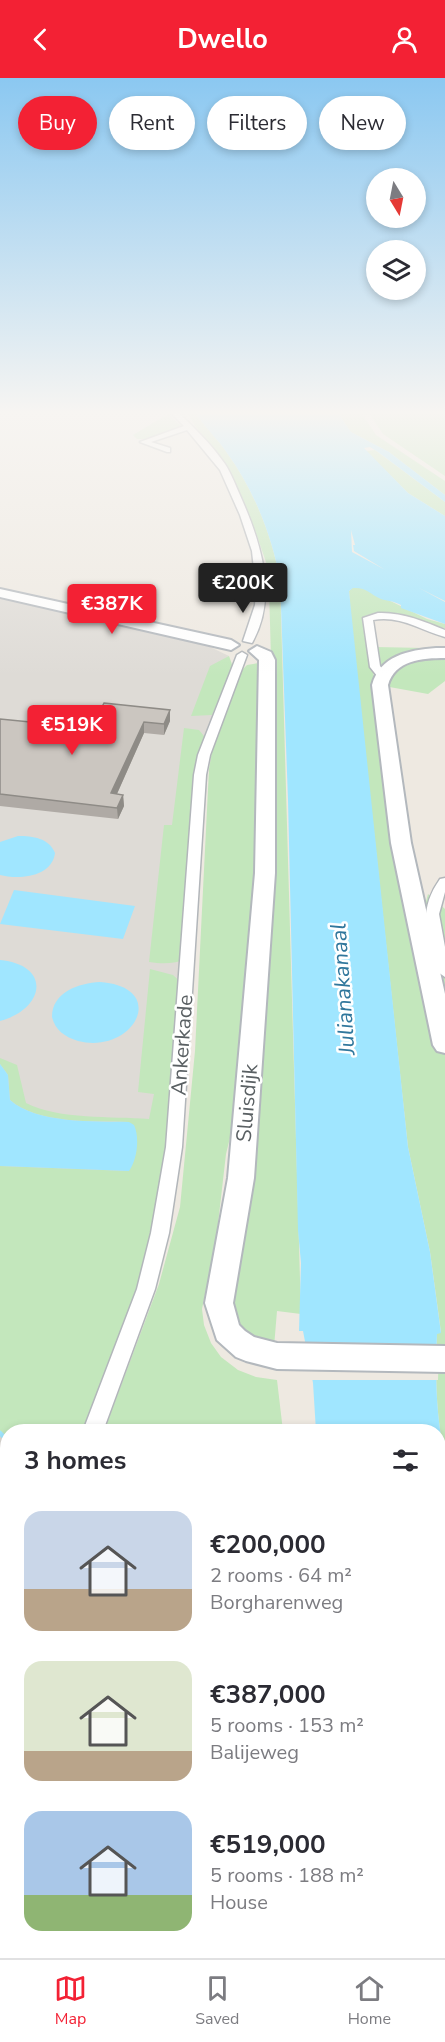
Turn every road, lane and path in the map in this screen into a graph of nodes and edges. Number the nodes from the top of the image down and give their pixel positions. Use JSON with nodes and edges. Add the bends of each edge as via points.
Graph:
{"nodes":[{"id":1,"x":238,"y":501,"type":"edge"},
{"id":2,"x":0,"y":593,"type":"edge"},
{"id":3,"x":445,"y":634,"type":"edge"},
{"id":4,"x":245,"y":648,"type":"junction"},
{"id":5,"x":445,"y":653,"type":"edge"},
{"id":6,"x":382,"y":675,"type":"junction"},
{"id":7,"x":445,"y":882,"type":"edge"},
{"id":8,"x":440,"y":973,"type":"edge"},
{"id":9,"x":445,"y":1045,"type":"edge"},
{"id":10,"x":445,"y":1359,"type":"edge"},
{"id":11,"x":96,"y":1424,"type":"edge"}],
"edges":[{"from":1,"to":4,"type":"street","name":"Ankerkade","via":[[262,579],[254,630]]},
{"from":2,"to":4,"type":"street"},
{"from":3,"to":6,"type":"street","via":[[402,616],[368,618],[375,667]]},
{"from":4,"to":10,"type":"street","name":"Sluisdijk","via":[[264,654],[267,660],[266,873],[241,1178],[219,1303],[227,1331],[235,1340],[246,1348],[277,1356]]},
{"from":4,"to":11,"type":"street","name":"Ankerkade","via":[[200,775],[174,1147],[160,1233],[128,1341]]},
{"from":5,"to":6,"type":"street","via":[[400,660]]},
{"from":6,"to":8,"type":"street","via":[[380,685],[401,843]]},
{"from":7,"to":8,"type":"street","via":[[433,897],[431,914]]},
{"from":8,"to":9,"type":"street"}]}
